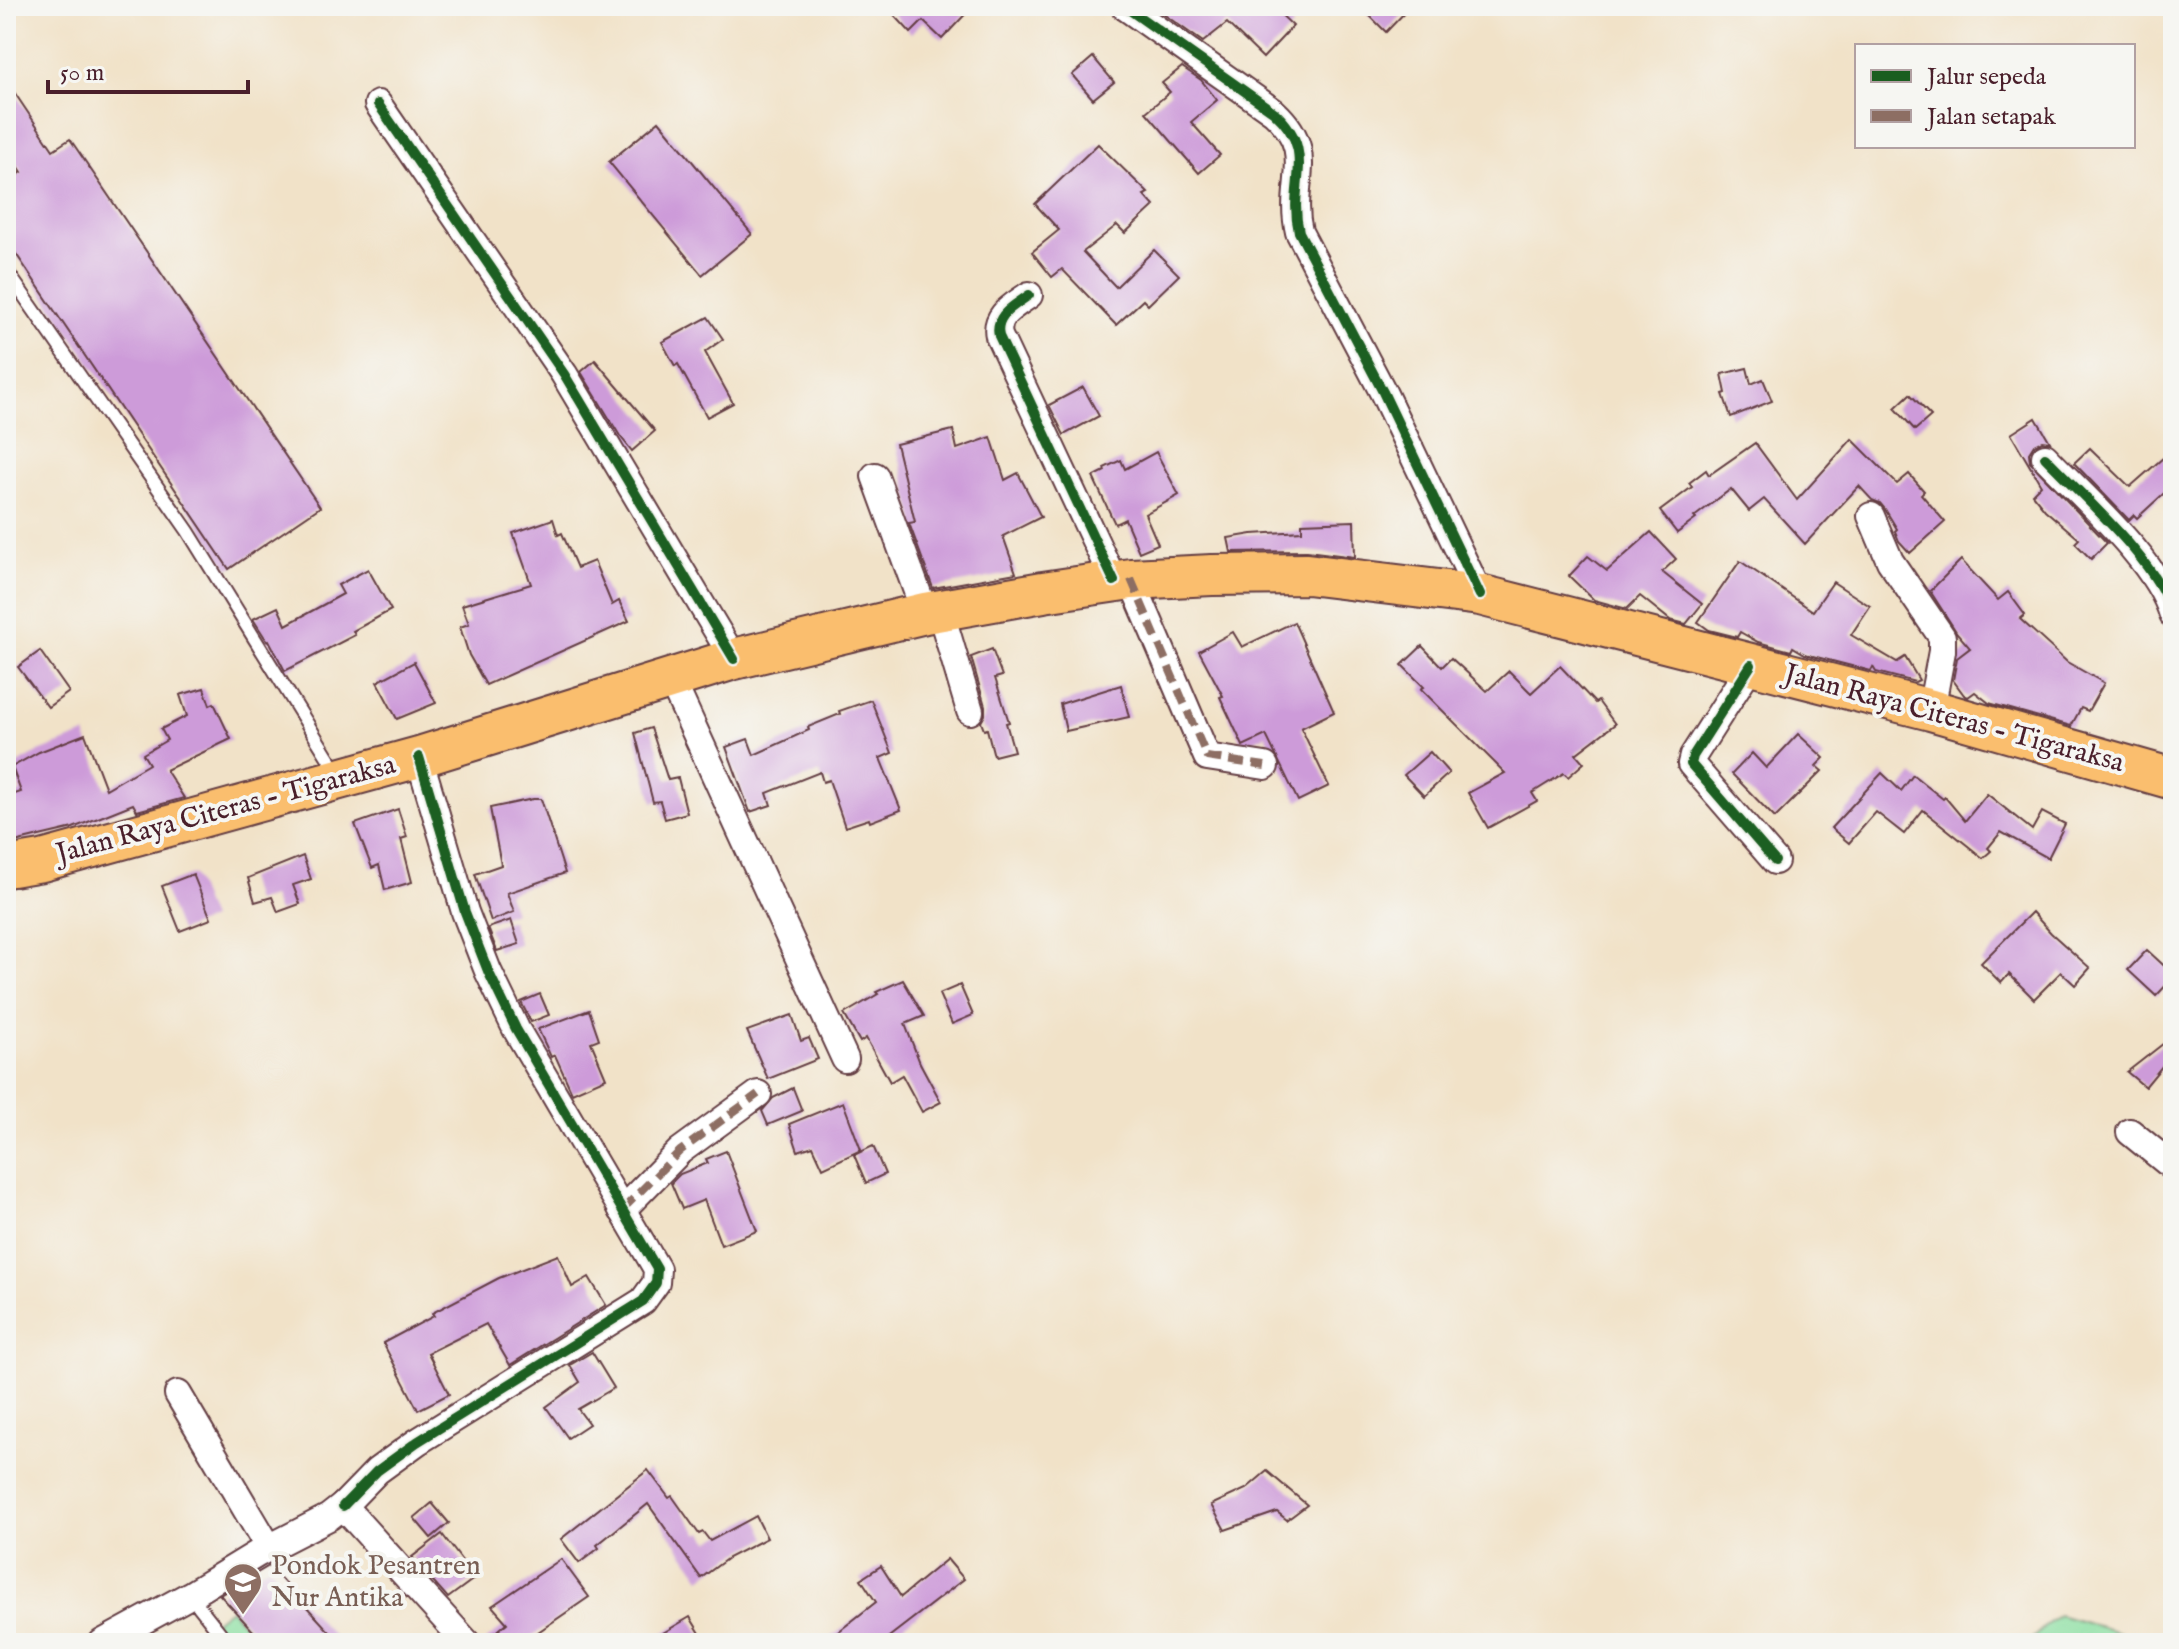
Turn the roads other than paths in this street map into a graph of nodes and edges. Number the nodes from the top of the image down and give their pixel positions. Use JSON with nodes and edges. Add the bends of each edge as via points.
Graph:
{"nodes":[{"id":1,"x":1124,"y":6,"type":"edge"},
{"id":2,"x":378,"y":104,"type":"dead end"},
{"id":3,"x":6,"y":270,"type":"edge"},
{"id":4,"x":1029,"y":295,"type":"dead end"},
{"id":5,"x":2045,"y":457,"type":"dead end"},
{"id":6,"x":875,"y":476,"type":"dead end"},
{"id":7,"x":1871,"y":516,"type":"dead end"},
{"id":8,"x":1122,"y":580,"type":"junction"},
{"id":9,"x":1480,"y":595,"type":"junction"},
{"id":10,"x":932,"y":611,"type":"junction"},
{"id":11,"x":2173,"y":615,"type":"edge"},
{"id":12,"x":734,"y":659,"type":"junction"},
{"id":13,"x":1751,"y":665,"type":"junction"},
{"id":14,"x":671,"y":679,"type":"junction"},
{"id":15,"x":1931,"y":710,"type":"junction"},
{"id":16,"x":970,"y":711,"type":"dead end"},
{"id":17,"x":419,"y":757,"type":"junction"},
{"id":18,"x":1265,"y":766,"type":"dead end"},
{"id":19,"x":341,"y":777,"type":"junction"},
{"id":20,"x":2173,"y":779,"type":"edge"},
{"id":21,"x":1775,"y":861,"type":"dead end"},
{"id":22,"x":6,"y":867,"type":"edge"},
{"id":23,"x":845,"y":1059,"type":"dead end"},
{"id":24,"x":758,"y":1094,"type":"dead end"},
{"id":25,"x":2130,"y":1132,"type":"dead end"},
{"id":26,"x":2173,"y":1167,"type":"edge"},
{"id":27,"x":622,"y":1210,"type":"junction"},
{"id":28,"x":178,"y":1394,"type":"dead end"},
{"id":29,"x":343,"y":1506,"type":"junction"},
{"id":30,"x":269,"y":1548,"type":"junction"},
{"id":31,"x":190,"y":1595,"type":"junction"},
{"id":32,"x":102,"y":1643,"type":"edge"},
{"id":33,"x":228,"y":1643,"type":"edge"},
{"id":34,"x":467,"y":1643,"type":"edge"}],
"edges":[{"from":1,"to":9,"type":"street","via":[[1274,112],[1292,132],[1300,152],[1295,215],[1299,232]]},
{"from":2,"to":12,"type":"street","via":[[564,374]]},
{"from":3,"to":19,"type":"lane","via":[[188,531]]},
{"from":4,"to":8,"type":"street","via":[[998,322],[999,336]]},
{"from":5,"to":11,"type":"street","via":[[2127,543],[2161,586]]},
{"from":6,"to":10,"type":"street"},
{"from":7,"to":15,"type":"street","via":[[1890,561],[1942,637]]},
{"from":8,"to":9,"type":"main road","name":"Jalan Raya Citeras - Tigaraksa","via":[[1307,574]]},
{"from":8,"to":10,"type":"main road","name":"Jalan Raya Citeras - Tigaraksa"},
{"from":8,"to":18,"type":"street","via":[[1207,757]]},
{"from":9,"to":13,"type":"main road","name":"Jalan Raya Citeras - Tigaraksa"},
{"from":10,"to":12,"type":"main road","name":"Jalan Raya Citeras - Tigaraksa"},
{"from":10,"to":16,"type":"street"},
{"from":12,"to":14,"type":"main road","name":"Jalan Raya Citeras - Tigaraksa"},
{"from":13,"to":15,"type":"main road","name":"Jalan Raya Citeras - Tigaraksa"},
{"from":13,"to":21,"type":"street","via":[[1691,764]]},
{"from":14,"to":17,"type":"main road","name":"Jalan Raya Citeras - Tigaraksa"},
{"from":14,"to":23,"type":"street"},
{"from":15,"to":20,"type":"main road","name":"Jalan Raya Citeras - Tigaraksa"},
{"from":17,"to":19,"type":"main road","name":"Jalan Raya Citeras - Tigaraksa"},
{"from":17,"to":27,"type":"street","via":[[488,971]]},
{"from":19,"to":22,"type":"main road","name":"Jalan Raya Citeras - Tigaraksa"},
{"from":24,"to":27,"type":"street","via":[[680,1151]]},
{"from":25,"to":26,"type":"street"},
{"from":27,"to":29,"type":"street","via":[[657,1269],[651,1293],[417,1442],[377,1471]]},
{"from":28,"to":30,"type":"street"},
{"from":29,"to":30,"type":"street"},
{"from":29,"to":34,"type":"street"},
{"from":30,"to":31,"type":"street"},
{"from":31,"to":32,"type":"street"},
{"from":31,"to":33,"type":"lane"}]}
